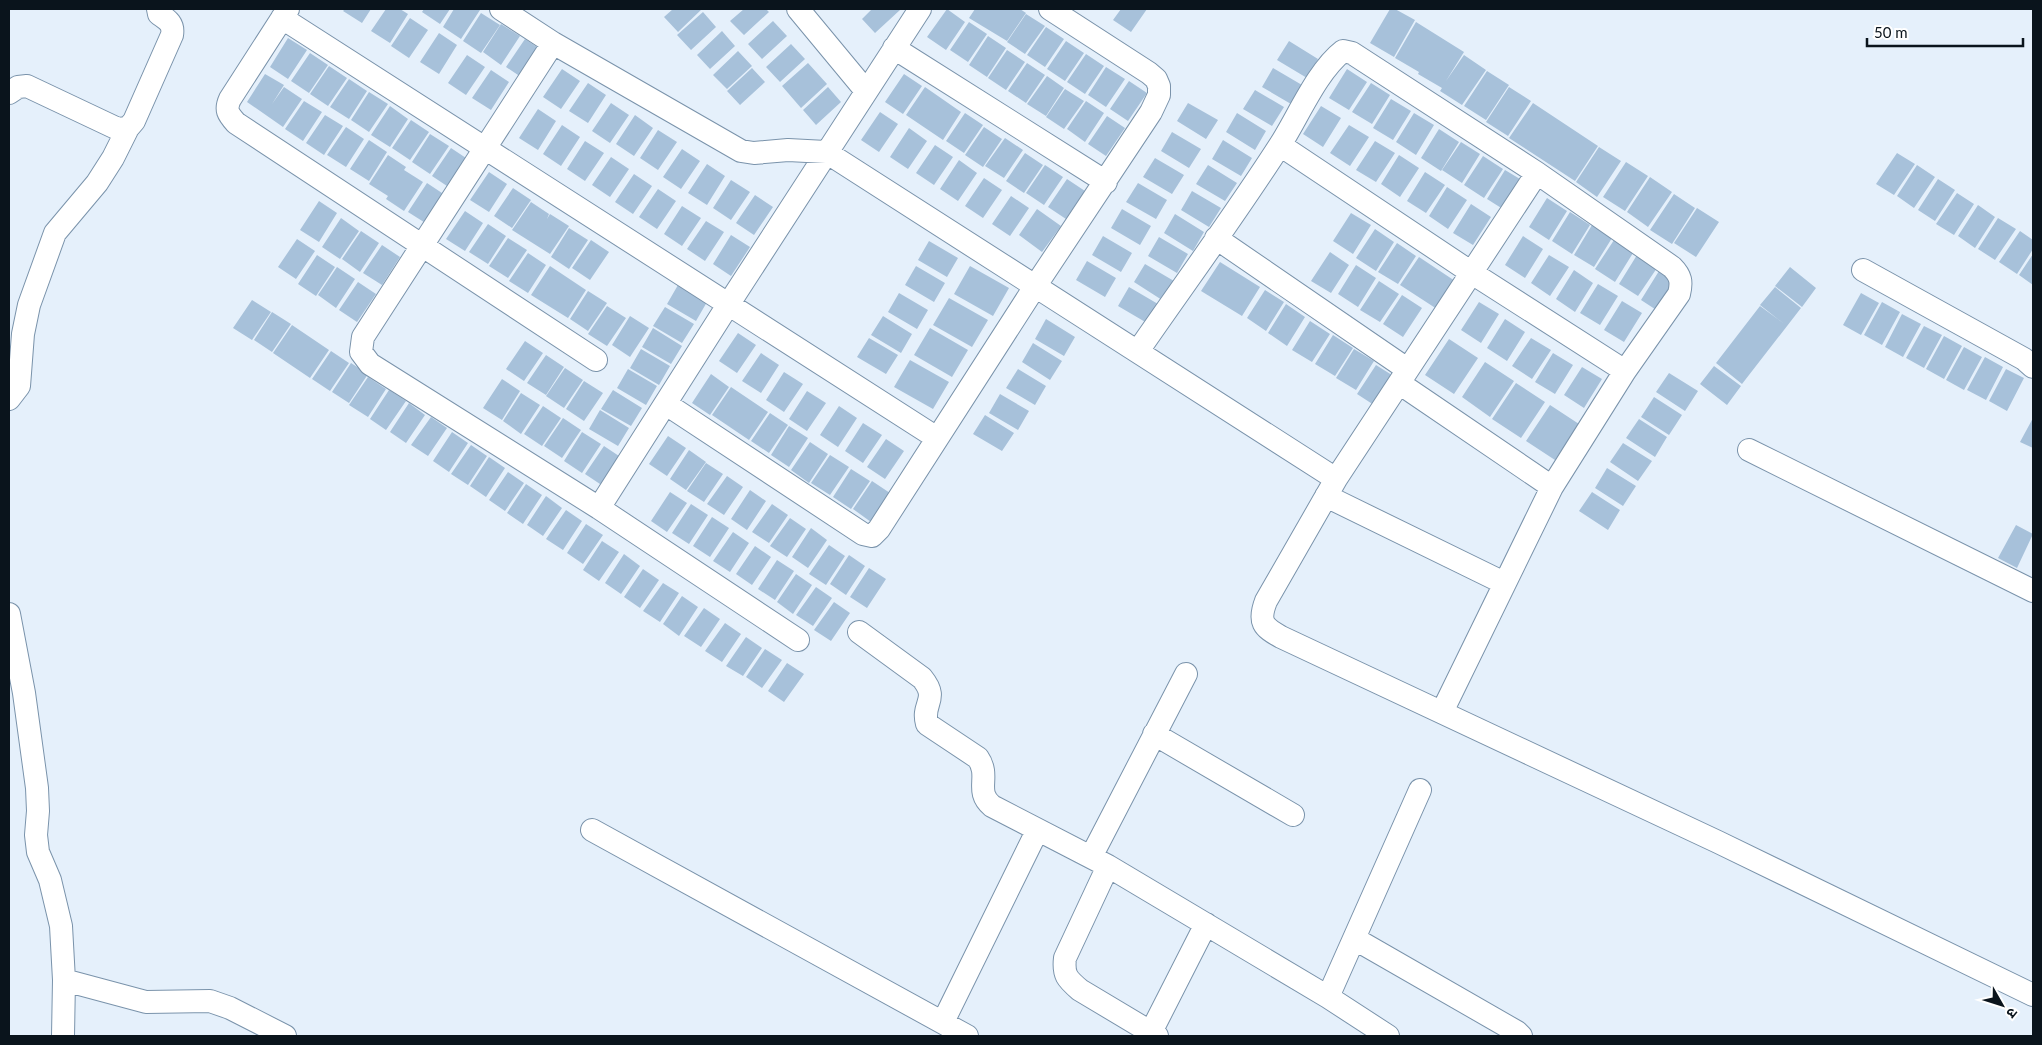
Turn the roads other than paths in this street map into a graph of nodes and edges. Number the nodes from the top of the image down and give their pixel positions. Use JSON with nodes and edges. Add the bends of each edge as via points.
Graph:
{"nodes":[{"id":1,"x":158,"y":9,"type":"edge"},
{"id":2,"x":501,"y":9,"type":"edge"},
{"id":3,"x":798,"y":9,"type":"edge"},
{"id":4,"x":920,"y":9,"type":"edge"},
{"id":5,"x":1050,"y":9,"type":"edge"},
{"id":6,"x":285,"y":13,"type":"edge"},
{"id":7,"x":553,"y":43,"type":"junction"},
{"id":8,"x":894,"y":48,"type":"junction"},
{"id":9,"x":866,"y":91,"type":"junction"},
{"id":10,"x":9,"y":94,"type":"edge"},
{"id":11,"x":128,"y":128,"type":"junction"},
{"id":12,"x":1280,"y":145,"type":"junction"},
{"id":13,"x":485,"y":147,"type":"junction"},
{"id":14,"x":826,"y":152,"type":"junction"},
{"id":15,"x":1537,"y":173,"type":"junction"},
{"id":16,"x":1106,"y":182,"type":"junction"},
{"id":17,"x":1216,"y":238,"type":"junction"},
{"id":18,"x":422,"y":246,"type":"junction"},
{"id":19,"x":1863,"y":270,"type":"dead end"},
{"id":20,"x":1472,"y":273,"type":"junction"},
{"id":21,"x":1036,"y":285,"type":"junction"},
{"id":22,"x":728,"y":305,"type":"junction"},
{"id":23,"x":1138,"y":351,"type":"junction"},
{"id":24,"x":596,"y":360,"type":"dead end"},
{"id":25,"x":2033,"y":367,"type":"edge"},
{"id":26,"x":1626,"y":370,"type":"junction"},
{"id":27,"x":1403,"y":376,"type":"junction"},
{"id":28,"x":9,"y":399,"type":"edge"},
{"id":29,"x":666,"y":404,"type":"junction"},
{"id":30,"x":937,"y":438,"type":"junction"},
{"id":31,"x":1750,"y":450,"type":"dead end"},
{"id":32,"x":1331,"y":487,"type":"junction"},
{"id":33,"x":1552,"y":487,"type":"junction"},
{"id":34,"x":600,"y":508,"type":"junction"},
{"id":35,"x":1504,"y":583,"type":"junction"},
{"id":36,"x":2033,"y":591,"type":"edge"},
{"id":37,"x":9,"y":614,"type":"edge"},
{"id":38,"x":859,"y":632,"type":"dead end"},
{"id":39,"x":798,"y":640,"type":"dead end"},
{"id":40,"x":1186,"y":674,"type":"dead end"},
{"id":41,"x":16,"y":693,"type":"edge"},
{"id":42,"x":1442,"y":712,"type":"junction"},
{"id":43,"x":1154,"y":734,"type":"junction"},
{"id":44,"x":1420,"y":790,"type":"dead end"},
{"id":45,"x":1293,"y":815,"type":"dead end"},
{"id":46,"x":592,"y":830,"type":"dead end"},
{"id":47,"x":1037,"y":831,"type":"junction"},
{"id":48,"x":1099,"y":862,"type":"junction"},
{"id":49,"x":1206,"y":924,"type":"junction"},
{"id":50,"x":1355,"y":939,"type":"junction"},
{"id":51,"x":64,"y":980,"type":"junction"},
{"id":52,"x":2033,"y":995,"type":"edge"},
{"id":53,"x":1328,"y":998,"type":"junction"},
{"id":54,"x":943,"y":1022,"type":"junction"},
{"id":55,"x":1152,"y":1035,"type":"edge"},
{"id":56,"x":63,"y":1036,"type":"edge"},
{"id":57,"x":285,"y":1036,"type":"edge"},
{"id":58,"x":967,"y":1036,"type":"edge"},
{"id":59,"x":1388,"y":1036,"type":"edge"},
{"id":60,"x":1521,"y":1036,"type":"edge"}],
"edges":[{"from":1,"to":11,"type":"street","via":[[170,22],[172,35]]},
{"from":2,"to":7,"type":"street"},
{"from":3,"to":9,"type":"street"},
{"from":4,"to":8,"type":"street"},
{"from":5,"to":16,"type":"street","via":[[1149,73],[1159,86],[1159,95],[1150,112]]},
{"from":6,"to":13,"type":"street"},
{"from":6,"to":18,"type":"street","via":[[230,99],[227,113],[236,123]]},
{"from":7,"to":13,"type":"street"},
{"from":7,"to":14,"type":"street","via":[[741,151]]},
{"from":8,"to":9,"type":"street"},
{"from":8,"to":16,"type":"street"},
{"from":9,"to":14,"type":"street"},
{"from":10,"to":11,"type":"street","via":[[18,87],[27,86],[118,129]]},
{"from":11,"to":28,"type":"street","via":[[114,158],[97,183],[54,233],[29,305],[19,386]]},
{"from":12,"to":15,"type":"street","via":[[1303,104],[1343,51],[1352,53]]},
{"from":12,"to":17,"type":"street"},
{"from":12,"to":20,"type":"street"},
{"from":13,"to":18,"type":"street"},
{"from":13,"to":22,"type":"street"},
{"from":14,"to":21,"type":"street"},
{"from":14,"to":22,"type":"street"},
{"from":15,"to":20,"type":"street"},
{"from":15,"to":26,"type":"street","via":[[1678,273],[1682,282],[1679,294]]},
{"from":16,"to":21,"type":"street"},
{"from":17,"to":23,"type":"street"},
{"from":17,"to":27,"type":"street"},
{"from":18,"to":24,"type":"street"},
{"from":18,"to":34,"type":"street","via":[[363,337],[362,352],[370,364]]},
{"from":19,"to":25,"type":"street"},
{"from":20,"to":26,"type":"street"},
{"from":20,"to":27,"type":"street"},
{"from":21,"to":23,"type":"street"},
{"from":21,"to":30,"type":"street"},
{"from":22,"to":29,"type":"street"},
{"from":22,"to":30,"type":"street"},
{"from":23,"to":32,"type":"street"},
{"from":26,"to":33,"type":"street"},
{"from":27,"to":32,"type":"street"},
{"from":27,"to":33,"type":"street"},
{"from":29,"to":30,"type":"street","via":[[863,534],[872,536]]},
{"from":29,"to":34,"type":"street"},
{"from":31,"to":36,"type":"street"},
{"from":32,"to":35,"type":"street"},
{"from":32,"to":42,"type":"street","via":[[1266,602],[1263,623],[1281,638]]},
{"from":33,"to":35,"type":"street"},
{"from":34,"to":39,"type":"street"},
{"from":35,"to":42,"type":"street"},
{"from":37,"to":41,"type":"street"},
{"from":38,"to":47,"type":"street","via":[[922,678],[929,687],[927,724],[978,758],[985,775],[982,791],[985,800]]},
{"from":40,"to":43,"type":"street"},
{"from":41,"to":51,"type":"street","via":[[37,788],[38,852],[50,880],[61,926]]},
{"from":42,"to":52,"type":"street"},
{"from":43,"to":45,"type":"street"},
{"from":43,"to":48,"type":"street"},
{"from":44,"to":50,"type":"street"},
{"from":46,"to":54,"type":"street"},
{"from":47,"to":48,"type":"street"},
{"from":47,"to":54,"type":"street"},
{"from":48,"to":49,"type":"street"},
{"from":48,"to":55,"type":"street","via":[[1063,971],[1080,990]]},
{"from":49,"to":53,"type":"street"},
{"from":49,"to":55,"type":"street"},
{"from":50,"to":53,"type":"street"},
{"from":50,"to":60,"type":"street"},
{"from":51,"to":56,"type":"street"},
{"from":51,"to":57,"type":"street","via":[[146,1002],[210,1001]]},
{"from":53,"to":59,"type":"street"},
{"from":54,"to":58,"type":"street"}]}
